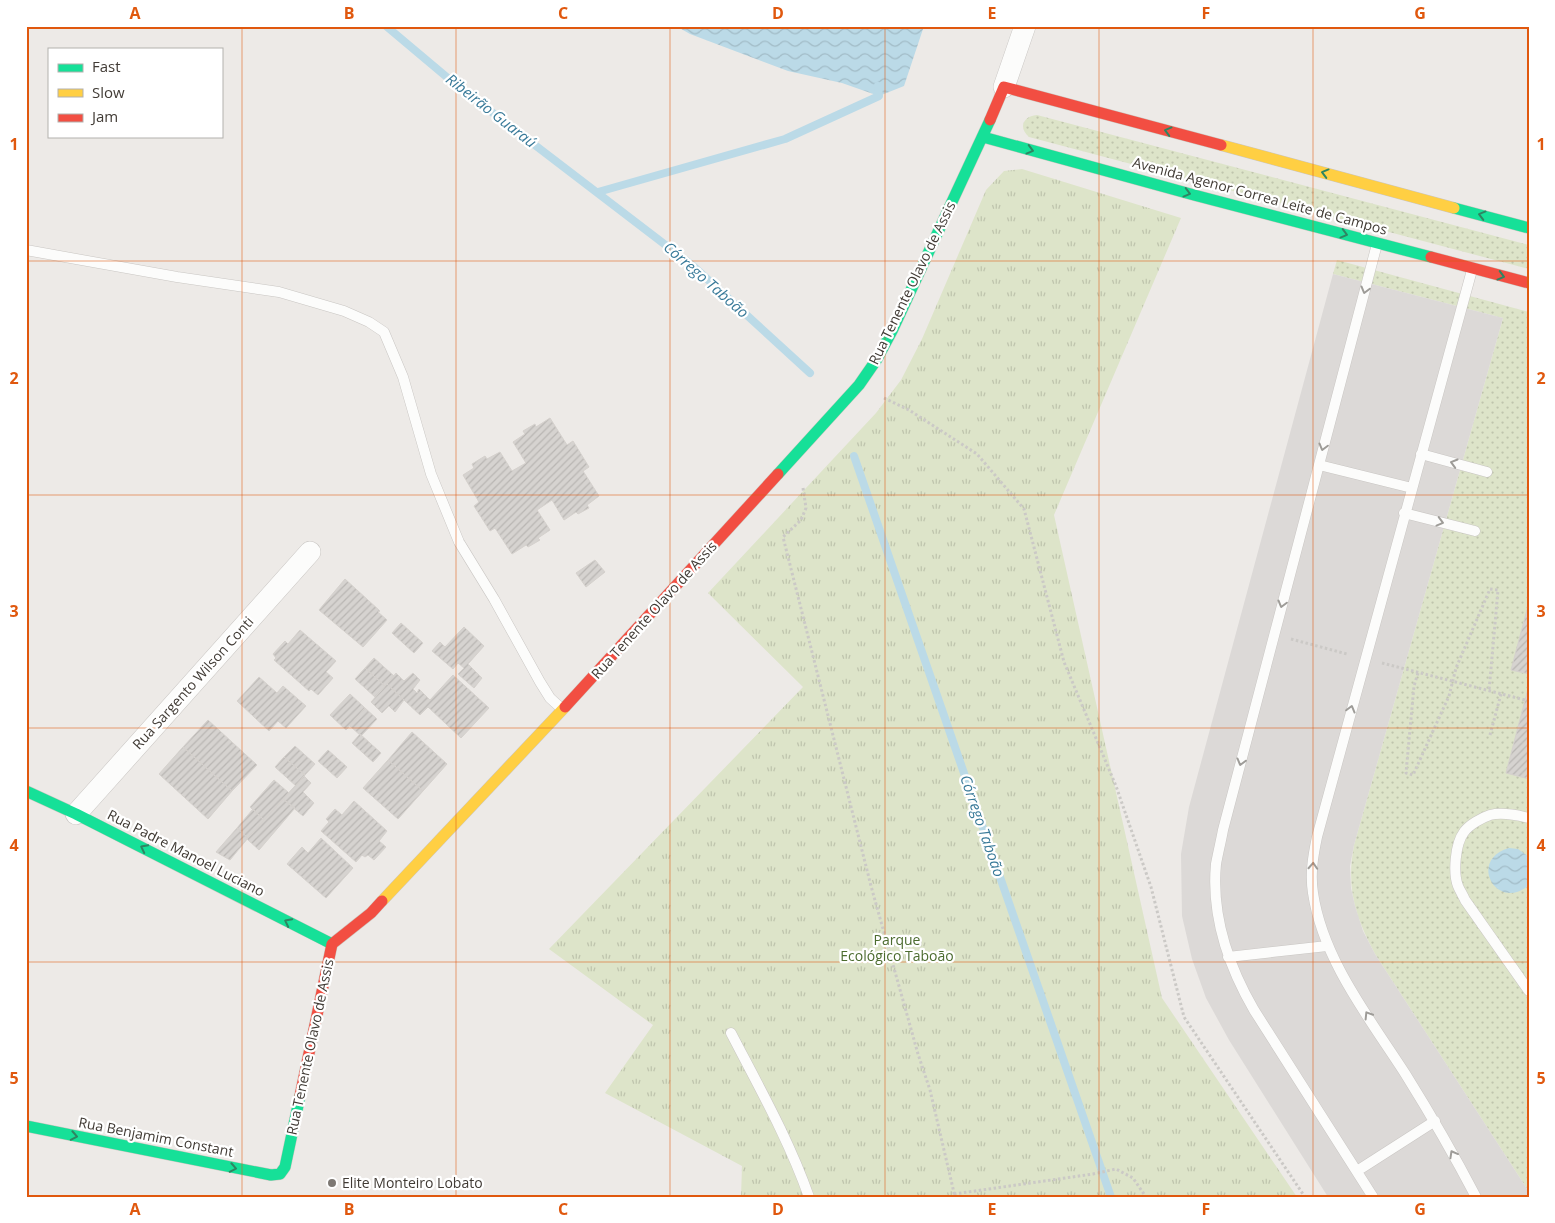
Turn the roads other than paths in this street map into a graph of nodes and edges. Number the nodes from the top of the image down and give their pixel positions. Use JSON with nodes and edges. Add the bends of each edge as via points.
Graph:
{"nodes":[{"id":1,"x":1025,"y":26,"type":"edge"},
{"id":2,"x":1004,"y":87,"type":"junction"},
{"id":3,"x":983,"y":137,"type":"junction"},
{"id":4,"x":1529,"y":228,"type":"edge"},
{"id":5,"x":1377,"y":243,"type":"junction"},
{"id":6,"x":26,"y":250,"type":"edge"},
{"id":7,"x":1472,"y":268,"type":"junction"},
{"id":8,"x":1529,"y":283,"type":"edge"},
{"id":9,"x":1421,"y":454,"type":"junction"},
{"id":10,"x":1319,"y":465,"type":"junction"},
{"id":11,"x":1487,"y":472,"type":"dead end"},
{"id":12,"x":1412,"y":488,"type":"junction"},
{"id":13,"x":1404,"y":513,"type":"junction"},
{"id":14,"x":1475,"y":531,"type":"dead end"},
{"id":15,"x":310,"y":552,"type":"dead end"},
{"id":16,"x":563,"y":710,"type":"junction"},
{"id":17,"x":26,"y":791,"type":"edge"},
{"id":18,"x":76,"y":814,"type":"junction"},
{"id":19,"x":1529,"y":818,"type":"edge"},
{"id":20,"x":332,"y":944,"type":"junction"},
{"id":21,"x":1327,"y":946,"type":"junction"},
{"id":22,"x":1228,"y":956,"type":"junction"},
{"id":23,"x":1529,"y":991,"type":"edge"},
{"id":24,"x":731,"y":1034,"type":"dead end"},
{"id":25,"x":1435,"y":1121,"type":"junction"},
{"id":26,"x":26,"y":1126,"type":"edge"},
{"id":27,"x":1357,"y":1171,"type":"junction"},
{"id":28,"x":280,"y":1174,"type":"joint"},
{"id":29,"x":810,"y":1197,"type":"edge"},
{"id":30,"x":1373,"y":1197,"type":"edge"},
{"id":31,"x":1476,"y":1197,"type":"edge"}],
"edges":[{"from":1,"to":2,"type":"street","name":"Rua Tenente Olavo de Assis"},
{"from":2,"to":3,"type":"street","name":"Rua Tenente Olavo de Assis"},
{"from":4,"to":2,"type":"street","one_way":true},
{"from":3,"to":5,"type":"street","name":"Avenida Agenor Correa Leite de Campos","one_way":true},
{"from":3,"to":16,"type":"street","name":"Rua Tenente Olavo de Assis","via":[[892,331],[858,385]]},
{"from":5,"to":7,"type":"street","name":"Avenida Agenor Correa Leite de Campos"},
{"from":5,"to":10,"type":"lane","one_way":true},
{"from":6,"to":16,"type":"lane","via":[[278,292],[344,311],[384,332],[403,377],[431,474],[459,542],[540,682]]},
{"from":7,"to":8,"type":"street","name":"Avenida Agenor Correa Leite de Campos","one_way":true},
{"from":7,"to":9,"type":"lane"},
{"from":11,"to":9,"type":"lane","one_way":true},
{"from":9,"to":12,"type":"lane"},
{"from":10,"to":12,"type":"lane"},
{"from":10,"to":22,"type":"lane","one_way":true,"via":[[1216,864],[1215,895]]},
{"from":12,"to":13,"type":"lane"},
{"from":13,"to":14,"type":"lane","one_way":true},
{"from":21,"to":13,"type":"lane","one_way":true,"via":[[1313,892],[1312,864]]},
{"from":15,"to":18,"type":"street","name":"Rua Sargento Wilson Conti"},
{"from":16,"to":20,"type":"street","name":"Rua Tenente Olavo de Assis","via":[[371,913]]},
{"from":17,"to":18,"type":"street","name":"Rua Padre Manoel Luciano"},
{"from":20,"to":18,"type":"street","name":"Rua Padre Manoel Luciano","one_way":true},
{"from":19,"to":23,"type":"lane","via":[[1491,815],[1476,822],[1463,832],[1455,868],[1458,886],[1465,900]]},
{"from":20,"to":28,"type":"street","name":"Rua Tenente Olavo de Assis","via":[[285,1167]]},
{"from":21,"to":22,"type":"lane"},
{"from":25,"to":21,"type":"lane","one_way":true},
{"from":22,"to":27,"type":"lane","via":[[1239,985]]},
{"from":24,"to":29,"type":"lane","via":[[765,1098]]},
{"from":25,"to":27,"type":"lane"},
{"from":31,"to":25,"type":"lane","one_way":true},
{"from":26,"to":28,"type":"street","name":"Rua Benjamim Constant","one_way":true,"via":[[271,1176]]},
{"from":27,"to":30,"type":"lane"}]}
